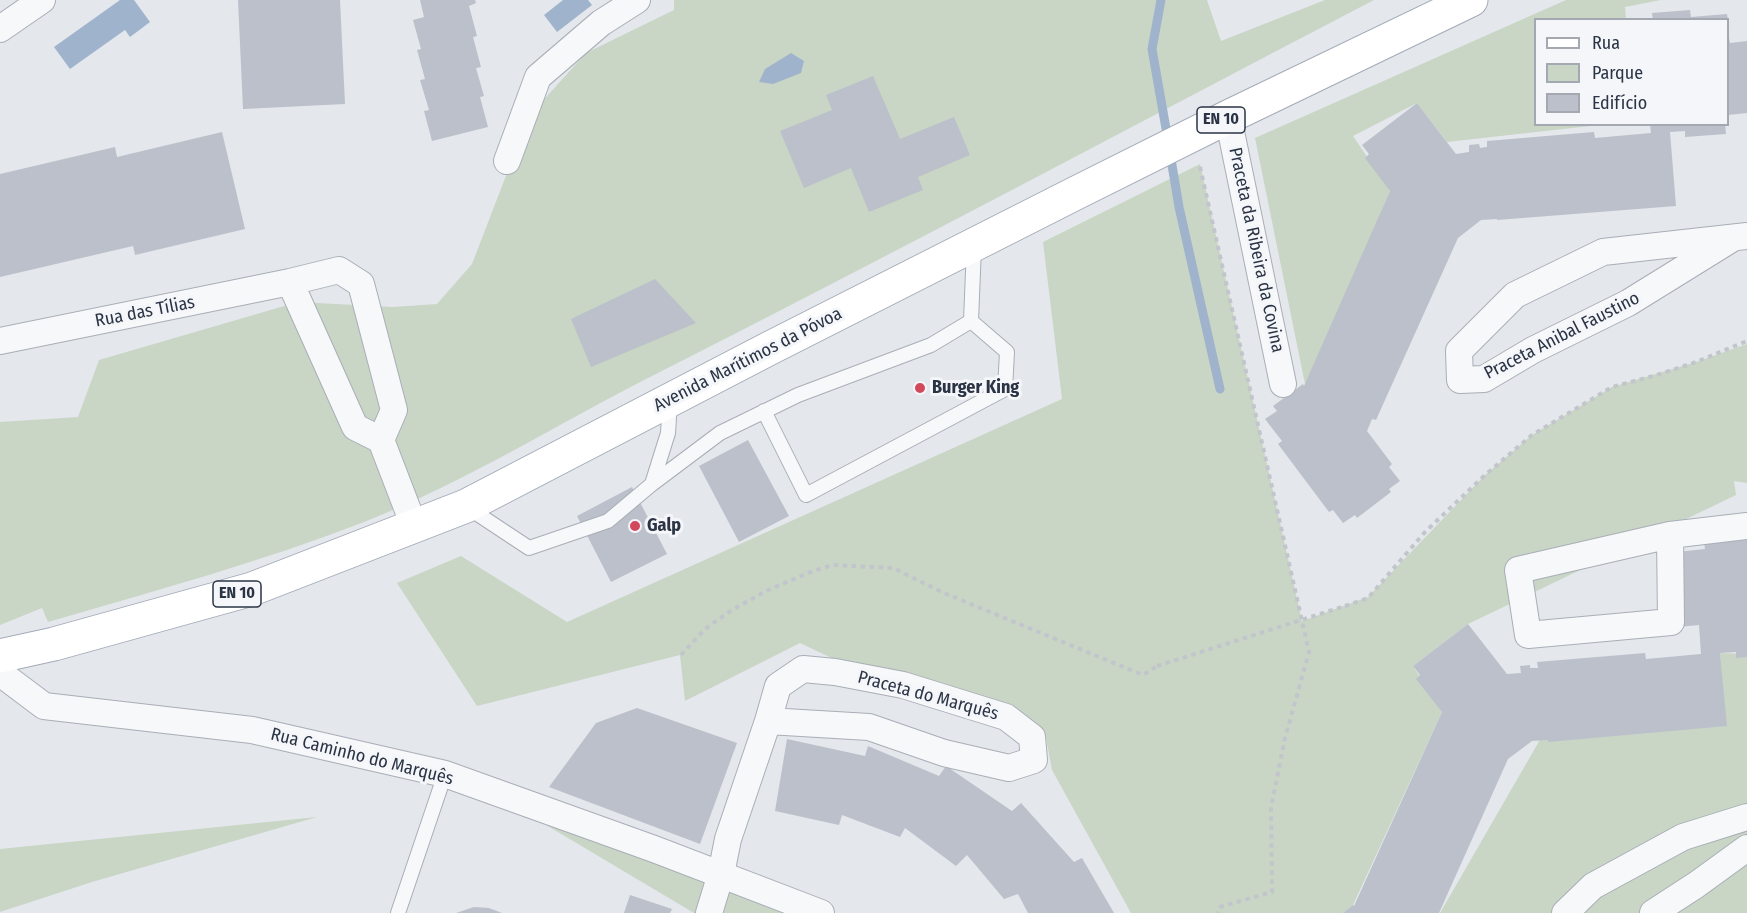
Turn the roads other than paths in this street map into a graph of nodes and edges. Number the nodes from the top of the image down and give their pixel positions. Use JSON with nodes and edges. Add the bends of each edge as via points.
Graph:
{"nodes":[{"id":1,"x":42,"y":0,"type":"edge"},
{"id":2,"x":637,"y":0,"type":"edge"},
{"id":3,"x":1471,"y":0,"type":"edge"},
{"id":4,"x":0,"y":29,"type":"edge"},
{"id":5,"x":1231,"y":131,"type":"junction"},
{"id":6,"x":507,"y":161,"type":"dead end"},
{"id":7,"x":1740,"y":237,"type":"edge"},
{"id":8,"x":974,"y":245,"type":"junction"},
{"id":9,"x":290,"y":282,"type":"junction"},
{"id":10,"x":971,"y":321,"type":"junction"},
{"id":11,"x":0,"y":341,"type":"edge"},
{"id":12,"x":1283,"y":384,"type":"dead end"},
{"id":13,"x":670,"y":399,"type":"junction"},
{"id":14,"x":764,"y":411,"type":"junction"},
{"id":15,"x":381,"y":440,"type":"junction"},
{"id":16,"x":652,"y":484,"type":"junction"},
{"id":17,"x":466,"y":506,"type":"junction"},
{"id":18,"x":414,"y":526,"type":"junction"},
{"id":19,"x":1747,"y":526,"type":"edge"},
{"id":20,"x":1670,"y":535,"type":"junction"},
{"id":21,"x":0,"y":656,"type":"edge"},
{"id":22,"x":0,"y":673,"type":"edge"},
{"id":23,"x":768,"y":721,"type":"junction"},
{"id":24,"x":445,"y":774,"type":"junction"},
{"id":25,"x":1747,"y":817,"type":"edge"},
{"id":26,"x":1747,"y":848,"type":"edge"},
{"id":27,"x":721,"y":874,"type":"junction"},
{"id":28,"x":398,"y":913,"type":"edge"},
{"id":29,"x":709,"y":913,"type":"edge"},
{"id":30,"x":821,"y":913,"type":"edge"},
{"id":31,"x":1565,"y":913,"type":"edge"},
{"id":32,"x":1653,"y":913,"type":"edge"}],
"edges":[{"from":1,"to":4,"type":"street"},
{"from":2,"to":6,"type":"street","via":[[601,23],[538,77]]},
{"from":3,"to":5,"type":"main road","name":"Avenida Marítimos da Póvoa","number":"EN 10"},
{"from":5,"to":8,"type":"main road","name":"Avenida Marítimos da Póvoa","number":"EN 10"},
{"from":5,"to":12,"type":"street","name":"Praceta da Ribeira da Covina"},
{"from":7,"to":7,"type":"street","name":"Praceta Anibal Faustino","via":[[1602,252],[1515,295],[1459,351],[1460,380],[1484,379],[1628,303]]},
{"from":8,"to":10,"type":"lane"},
{"from":8,"to":13,"type":"main road","name":"Avenida Marítimos da Póvoa","number":"EN 10"},
{"from":9,"to":11,"type":"street","name":"Rua das Tílias"},
{"from":9,"to":15,"type":"street","via":[[355,427]]},
{"from":9,"to":15,"type":"street","name":"Rua das Tílias","via":[[339,270],[361,284],[394,410]]},
{"from":10,"to":14,"type":"lane","via":[[931,345]]},
{"from":10,"to":14,"type":"lane","via":[[1007,352],[1005,389],[806,495]]},
{"from":13,"to":16,"type":"lane","via":[[668,433]]},
{"from":13,"to":17,"type":"main road","name":"Avenida Marítimos da Póvoa","number":"EN 10"},
{"from":14,"to":16,"type":"lane","via":[[720,433]]},
{"from":15,"to":18,"type":"street"},
{"from":16,"to":17,"type":"lane","via":[[608,521],[529,548]]},
{"from":17,"to":18,"type":"main road","name":"Avenida Marítimos da Póvoa","number":"EN 10"},
{"from":18,"to":21,"type":"main road","name":"Avenida Marítimos da Póvoa","number":"EN 10","via":[[252,590]]},
{"from":19,"to":20,"type":"street"},
{"from":20,"to":20,"type":"street","via":[[1518,570],[1528,635],[1671,622]]},
{"from":22,"to":24,"type":"street","name":"Rua Caminho do Marquês","via":[[44,706],[252,730]]},
{"from":23,"to":23,"type":"street","name":"Praceta do Marquês","via":[[778,686],[803,669],[835,672],[903,685],[1006,717],[1032,737],[1034,760],[1009,768],[944,753],[869,727]]},
{"from":23,"to":27,"type":"street","name":"Praceta do Marquês","via":[[728,838]]},
{"from":24,"to":27,"type":"street","name":"Rua Caminho do Marquês"},
{"from":24,"to":28,"type":"lane"},
{"from":25,"to":31,"type":"street","via":[[1683,837],[1593,886]]},
{"from":26,"to":32,"type":"street"},
{"from":27,"to":29,"type":"street","name":"Praceta do Marquês"},
{"from":27,"to":30,"type":"street","name":"Rua Caminho do Marquês"}]}
